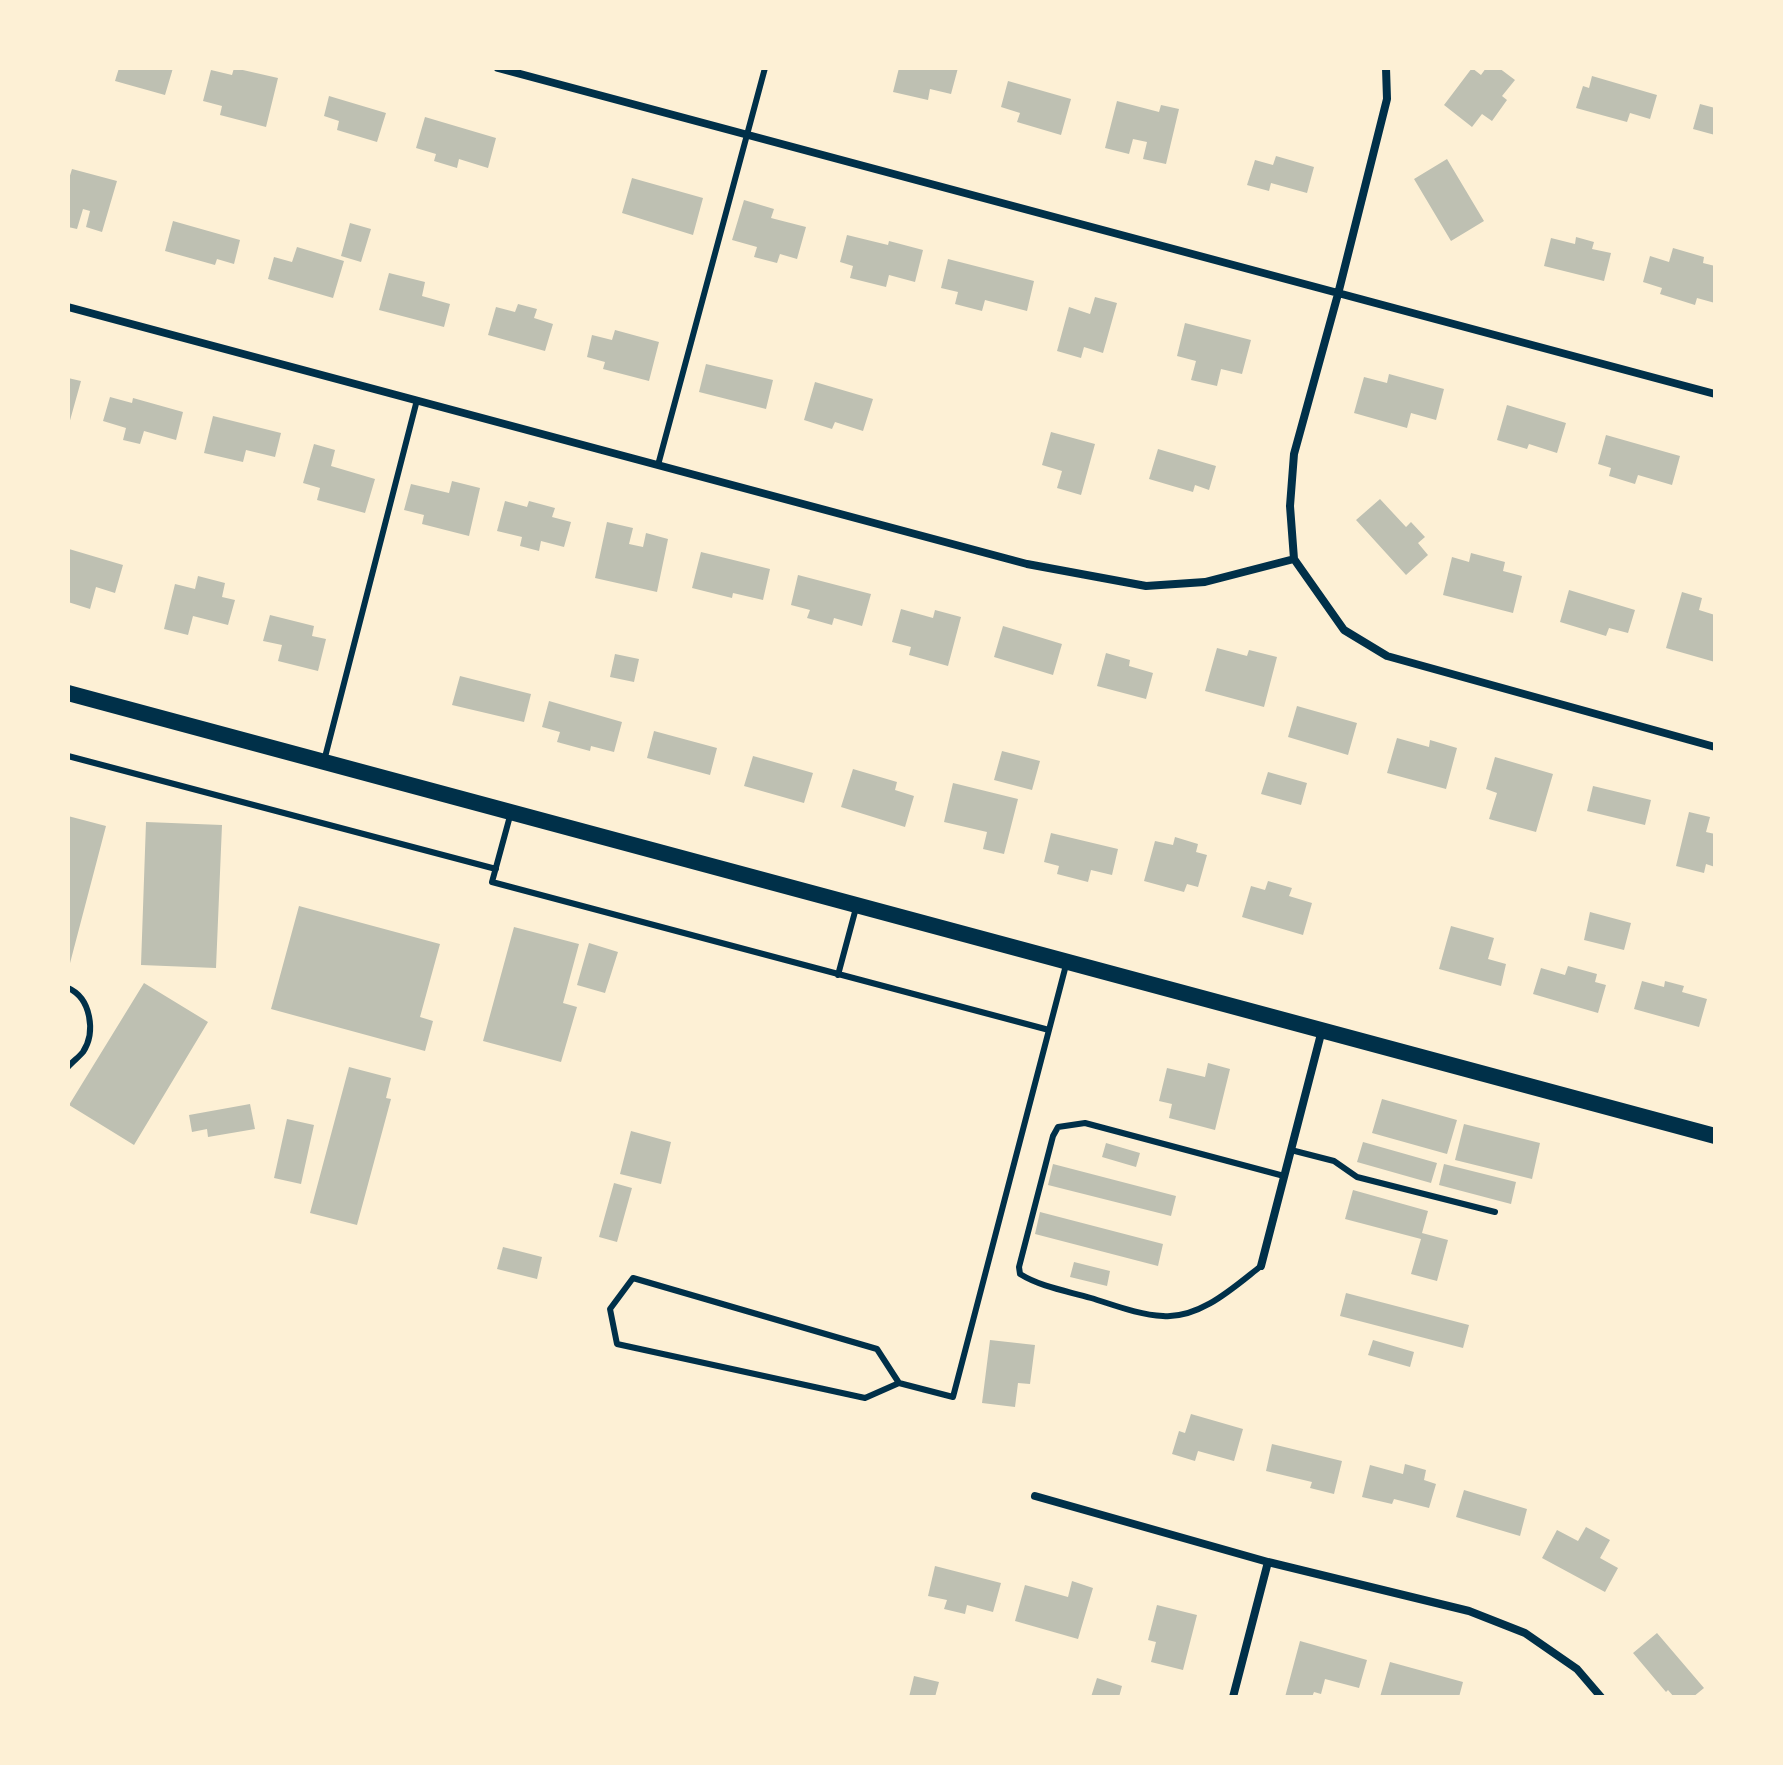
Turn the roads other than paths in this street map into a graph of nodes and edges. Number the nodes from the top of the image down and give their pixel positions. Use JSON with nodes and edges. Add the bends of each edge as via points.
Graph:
{"nodes":[{"id":1,"x":498,"y":68,"type":"edge"},
{"id":2,"x":765,"y":68,"type":"edge"},
{"id":3,"x":1386,"y":68,"type":"edge"},
{"id":4,"x":747,"y":135,"type":"junction"},
{"id":5,"x":1338,"y":294,"type":"junction"},
{"id":6,"x":68,"y":307,"type":"edge"},
{"id":7,"x":1715,"y":394,"type":"edge"},
{"id":8,"x":417,"y":400,"type":"junction"},
{"id":9,"x":658,"y":465,"type":"junction"},
{"id":10,"x":1294,"y":559,"type":"junction"},
{"id":11,"x":68,"y":693,"type":"edge"},
{"id":12,"x":1715,"y":747,"type":"edge"},
{"id":13,"x":68,"y":756,"type":"edge"},
{"id":14,"x":323,"y":762,"type":"junction"},
{"id":15,"x":511,"y":812,"type":"junction"},
{"id":16,"x":496,"y":869,"type":"junction"},
{"id":17,"x":857,"y":905,"type":"junction"},
{"id":18,"x":1067,"y":961,"type":"junction"},
{"id":19,"x":838,"y":975,"type":"junction"},
{"id":20,"x":68,"y":988,"type":"edge"},
{"id":21,"x":1049,"y":1030,"type":"junction"},
{"id":22,"x":1323,"y":1030,"type":"junction"},
{"id":23,"x":68,"y":1067,"type":"edge"},
{"id":24,"x":1715,"y":1136,"type":"edge"},
{"id":25,"x":1291,"y":1150,"type":"junction"},
{"id":26,"x":1284,"y":1176,"type":"junction"},
{"id":27,"x":1495,"y":1212,"type":"dead end"},
{"id":28,"x":1261,"y":1266,"type":"joint"},
{"id":29,"x":899,"y":1383,"type":"junction"},
{"id":30,"x":1035,"y":1496,"type":"dead end"},
{"id":31,"x":1268,"y":1562,"type":"junction"},
{"id":32,"x":1233,"y":1697,"type":"edge"},
{"id":33,"x":1601,"y":1697,"type":"edge"}],
"edges":[{"from":1,"to":4,"type":"street"},
{"from":2,"to":4,"type":"lane"},
{"from":3,"to":5,"type":"street","via":[[1387,99]]},
{"from":4,"to":5,"type":"street"},
{"from":4,"to":9,"type":"lane"},
{"from":5,"to":7,"type":"street"},
{"from":5,"to":10,"type":"street","via":[[1294,454]]},
{"from":6,"to":8,"type":"street"},
{"from":8,"to":9,"type":"street"},
{"from":8,"to":14,"type":"lane"},
{"from":9,"to":10,"type":"street","via":[[1027,564],[1146,586],[1205,582]]},
{"from":10,"to":12,"type":"street","via":[[1344,630],[1387,656]]},
{"from":11,"to":14,"type":"main road"},
{"from":13,"to":16,"type":"lane"},
{"from":14,"to":15,"type":"main road"},
{"from":15,"to":16,"type":"lane"},
{"from":15,"to":17,"type":"main road"},
{"from":16,"to":19,"type":"lane","via":[[492,882]]},
{"from":17,"to":18,"type":"main road"},
{"from":17,"to":19,"type":"lane"},
{"from":18,"to":21,"type":"lane"},
{"from":18,"to":22,"type":"main road"},
{"from":19,"to":21,"type":"lane"},
{"from":20,"to":23,"type":"lane","via":[[88,1007],[90,1033],[83,1053]]},
{"from":21,"to":29,"type":"lane","via":[[953,1397]]},
{"from":22,"to":24,"type":"main road"},
{"from":22,"to":25,"type":"street"},
{"from":25,"to":26,"type":"street"},
{"from":25,"to":27,"type":"lane","via":[[1334,1161],[1357,1177]]},
{"from":26,"to":28,"type":"street"},
{"from":26,"to":28,"type":"lane","via":[[1085,1123],[1058,1127],[1019,1267],[1020,1274],[1039,1283],[1166,1317],[1225,1295]]},
{"from":29,"to":29,"type":"lane","via":[[877,1349],[633,1278],[610,1309],[617,1344],[865,1398]]},
{"from":30,"to":31,"type":"street"},
{"from":31,"to":32,"type":"street"},
{"from":31,"to":33,"type":"street","via":[[1469,1611],[1525,1633],[1577,1669]]}]}
